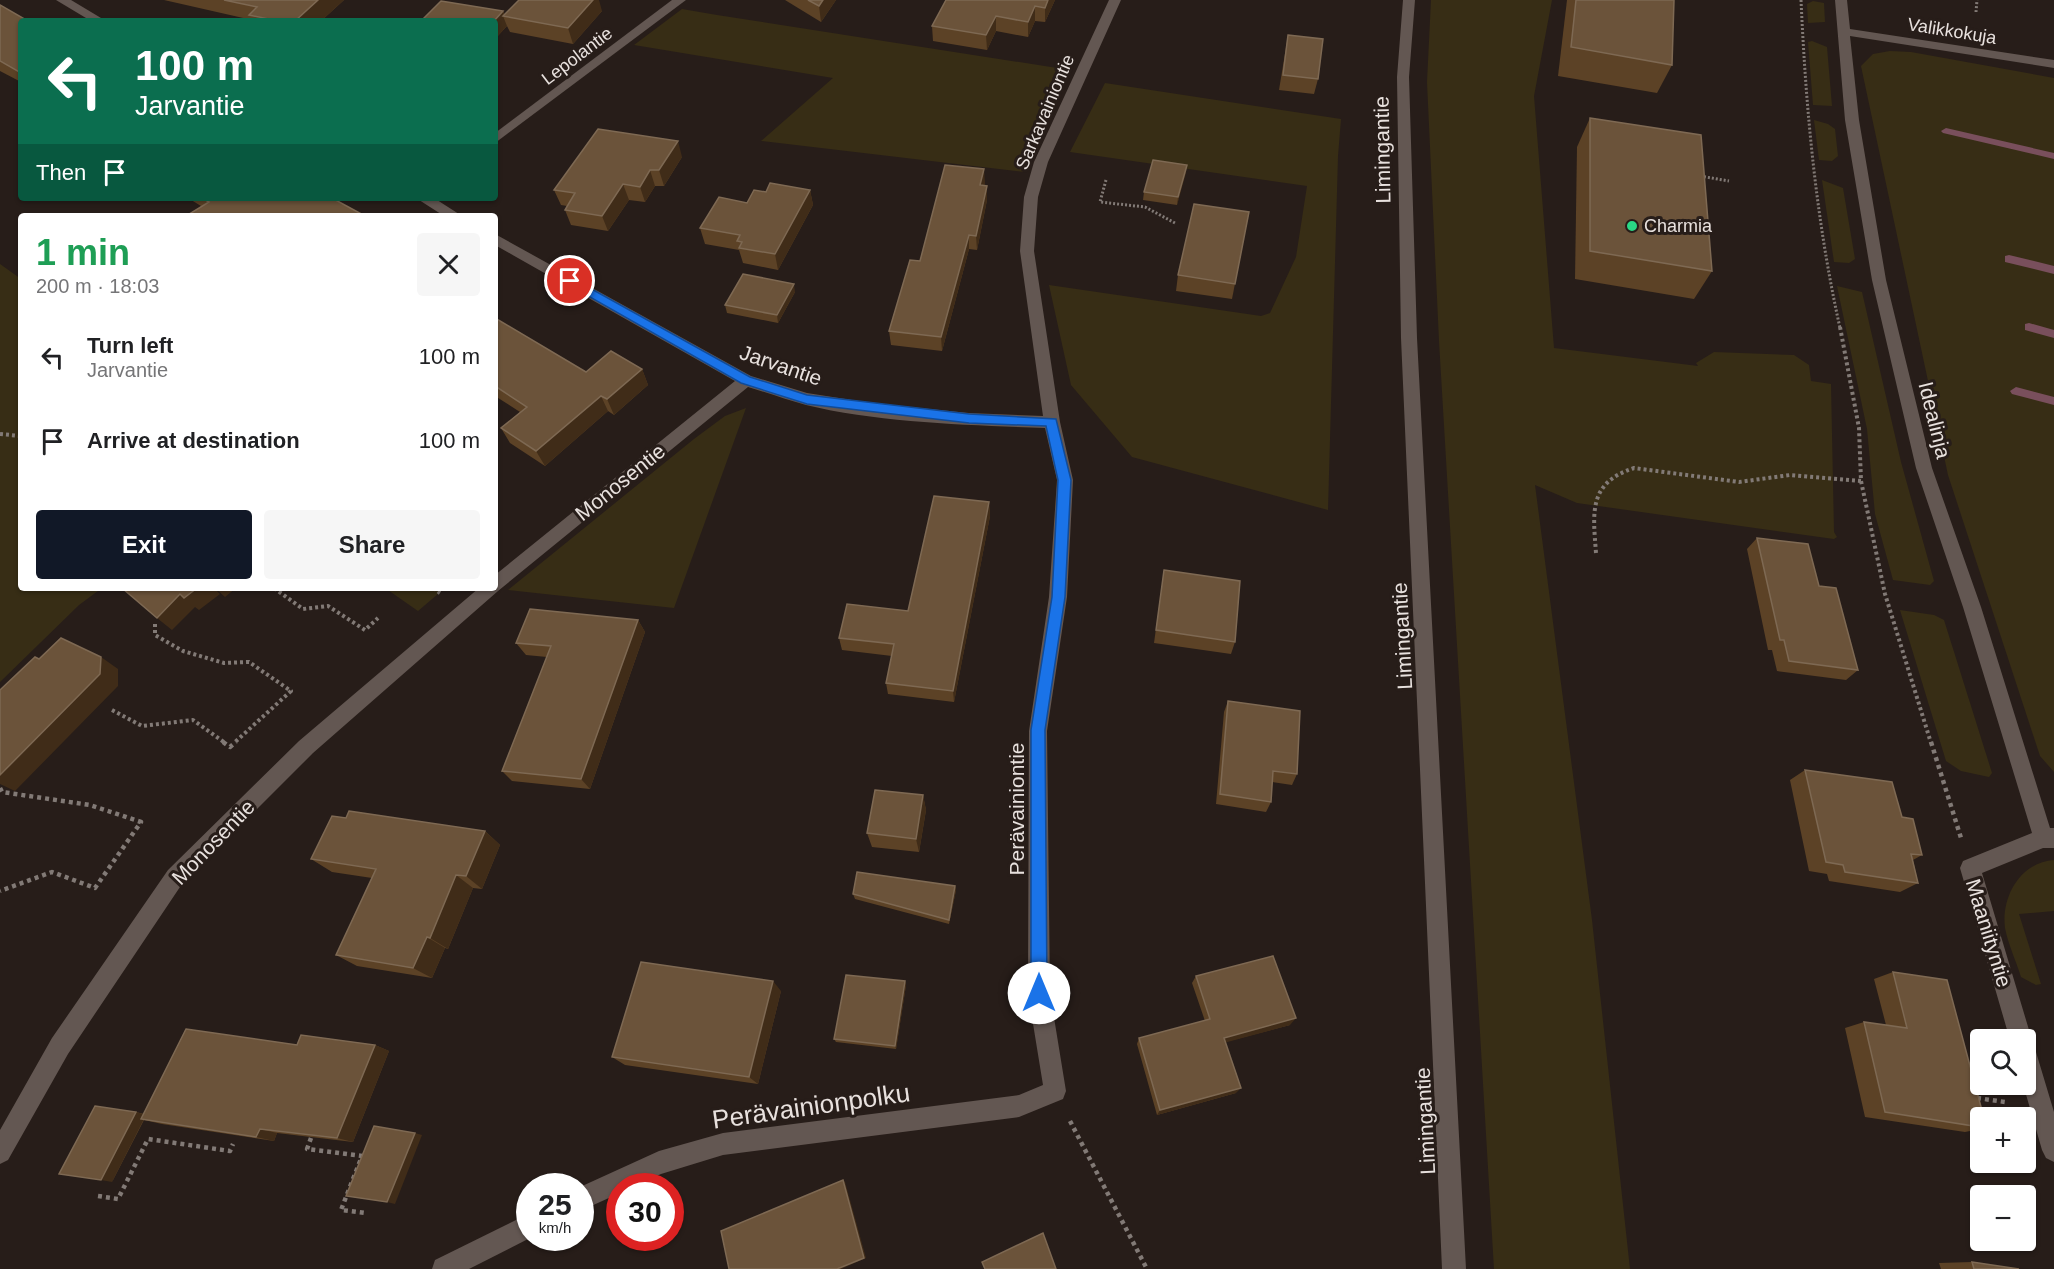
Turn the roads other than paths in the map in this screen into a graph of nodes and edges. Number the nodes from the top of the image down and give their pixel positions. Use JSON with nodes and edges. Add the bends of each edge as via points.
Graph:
{"nodes":[{"id":1,"x":62,"y":0,"type":"edge"},
{"id":2,"x":680,"y":0,"type":"edge"},
{"id":3,"x":1115,"y":0,"type":"edge"},
{"id":4,"x":1408,"y":0,"type":"edge"},
{"id":5,"x":1841,"y":0,"type":"edge"},
{"id":6,"x":95,"y":18,"type":"edge"},
{"id":7,"x":1845,"y":32,"type":"junction"},
{"id":8,"x":2054,"y":64,"type":"edge"},
{"id":9,"x":498,"y":137,"type":"edge"},
{"id":10,"x":428,"y":201,"type":"edge"},
{"id":11,"x":450,"y":213,"type":"edge"},
{"id":12,"x":498,"y":240,"type":"edge"},
{"id":13,"x":746,"y":380,"type":"junction"},
{"id":14,"x":1052,"y":422,"type":"junction"},
{"id":15,"x":498,"y":583,"type":"edge"},
{"id":16,"x":488,"y":591,"type":"edge"},
{"id":17,"x":2048,"y":838,"type":"edge"},
{"id":18,"x":2018,"y":1029,"type":"edge"},
{"id":19,"x":2036,"y":1090,"type":"edge"},
{"id":20,"x":1055,"y":1091,"type":"joint"},
{"id":21,"x":2054,"y":1150,"type":"edge"},
{"id":22,"x":0,"y":1152,"type":"edge"},
{"id":23,"x":594,"y":1193,"type":"edge"},
{"id":24,"x":516,"y":1232,"type":"edge"},
{"id":25,"x":444,"y":1269,"type":"edge"},
{"id":26,"x":1454,"y":1269,"type":"edge"}],
"edges":[{"from":1,"to":6,"type":"street"},
{"from":2,"to":9,"type":"street","name":"Lepolantie"},
{"from":3,"to":14,"type":"street","name":"Sarkavainiontie","via":[[1041,162],[1030,197],[1027,251]]},
{"from":4,"to":26,"type":"street","name":"Limingantie","via":[[1403,77],[1409,338]]},
{"from":5,"to":7,"type":"street","name":"Idealinja"},
{"from":7,"to":8,"type":"street","name":"Valikkokuja"},
{"from":7,"to":17,"type":"street","name":"Idealinja","via":[[1852,120],[1879,280],[1924,468]]},
{"from":10,"to":11,"type":"street"},
{"from":12,"to":13,"type":"street","name":"Jarvantie"},
{"from":13,"to":14,"type":"street","name":"Jarvantie","via":[[807,399],[871,409]]},
{"from":13,"to":15,"type":"street","name":"Monosentie"},
{"from":14,"to":20,"type":"street","name":"Perävainiontie","via":[[1065,480],[1058,597],[1038,730],[1039,993]]},
{"from":16,"to":22,"type":"street","name":"Monosentie","via":[[306,747],[175,877],[60,1046]]},
{"from":17,"to":18,"type":"street","name":"Maaniityntie","via":[[1970,868]]},
{"from":19,"to":21,"type":"street"},
{"from":20,"to":23,"type":"street","name":"Perävainionpolku","via":[[1019,1106],[723,1144],[658,1163]]},
{"from":24,"to":25,"type":"street"}]}
